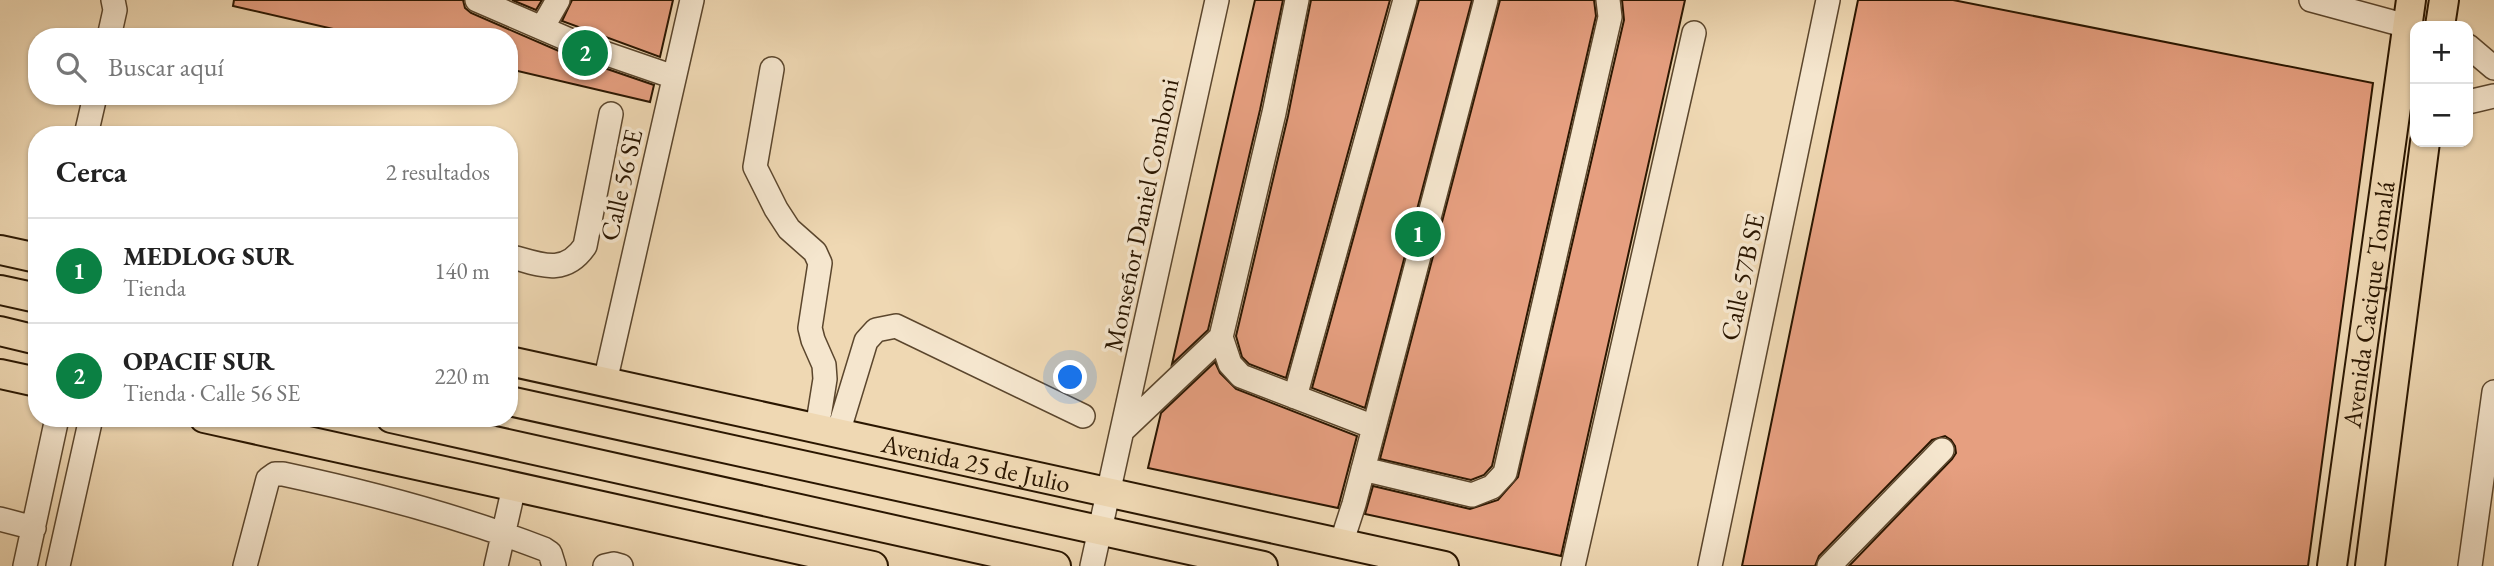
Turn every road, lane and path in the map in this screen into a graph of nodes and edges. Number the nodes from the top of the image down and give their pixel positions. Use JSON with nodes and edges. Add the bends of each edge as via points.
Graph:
{"nodes":[{"id":1,"x":113,"y":0,"type":"edge"},
{"id":2,"x":478,"y":0,"type":"edge"},
{"id":3,"x":558,"y":0,"type":"edge"},
{"id":4,"x":692,"y":0,"type":"edge"},
{"id":5,"x":1217,"y":0,"type":"edge"},
{"id":6,"x":1297,"y":0,"type":"edge"},
{"id":7,"x":1405,"y":0,"type":"edge"},
{"id":8,"x":1486,"y":0,"type":"edge"},
{"id":9,"x":1608,"y":0,"type":"edge"},
{"id":10,"x":1828,"y":0,"type":"edge"},
{"id":11,"x":2311,"y":0,"type":"edge"},
{"id":12,"x":2409,"y":13,"type":"edge"},
{"id":13,"x":110,"y":28,"type":"edge"},
{"id":14,"x":542,"y":28,"type":"junction"},
{"id":15,"x":1694,"y":33,"type":"dead end"},
{"id":16,"x":2473,"y":50,"type":"edge"},
{"id":17,"x":2494,"y":68,"type":"edge"},
{"id":18,"x":772,"y":69,"type":"dead end"},
{"id":19,"x":674,"y":77,"type":"junction"},
{"id":20,"x":2494,"y":96,"type":"edge"},
{"id":21,"x":2473,"y":101,"type":"edge"},
{"id":22,"x":93,"y":105,"type":"edge"},
{"id":23,"x":611,"y":114,"type":"dead end"},
{"id":24,"x":88,"y":126,"type":"edge"},
{"id":25,"x":2424,"y":147,"type":"edge"},
{"id":26,"x":0,"y":250,"type":"edge"},
{"id":27,"x":28,"y":256,"type":"edge"},
{"id":28,"x":518,"y":258,"type":"edge"},
{"id":29,"x":0,"y":289,"type":"edge"},
{"id":30,"x":28,"y":296,"type":"edge"},
{"id":31,"x":0,"y":331,"type":"edge"},
{"id":32,"x":1221,"y":337,"type":"junction"},
{"id":33,"x":28,"y":338,"type":"edge"},
{"id":34,"x":518,"y":363,"type":"edge"},
{"id":35,"x":0,"y":374,"type":"edge"},
{"id":36,"x":28,"y":380,"type":"edge"},
{"id":37,"x":605,"y":383,"type":"junction"},
{"id":38,"x":2494,"y":392,"type":"edge"},
{"id":39,"x":1295,"y":397,"type":"junction"},
{"id":40,"x":518,"y":403,"type":"edge"},
{"id":41,"x":1083,"y":416,"type":"dead end"},
{"id":42,"x":55,"y":427,"type":"edge"},
{"id":43,"x":89,"y":427,"type":"edge"},
{"id":44,"x":245,"y":427,"type":"edge"},
{"id":45,"x":431,"y":427,"type":"edge"},
{"id":46,"x":1374,"y":427,"type":"junction"},
{"id":47,"x":828,"y":431,"type":"junction"},
{"id":48,"x":1122,"y":431,"type":"junction"},
{"id":49,"x":1942,"y":450,"type":"dead end"},
{"id":50,"x":1363,"y":469,"type":"junction"},
{"id":51,"x":514,"y":486,"type":"junction"},
{"id":52,"x":1108,"y":492,"type":"junction"},
{"id":53,"x":0,"y":519,"type":"edge"},
{"id":54,"x":34,"y":528,"type":"junction"},
{"id":55,"x":1100,"y":532,"type":"junction"},
{"id":56,"x":503,"y":533,"type":"junction"},
{"id":57,"x":1341,"y":544,"type":"junction"},
{"id":58,"x":25,"y":566,"type":"edge"},
{"id":59,"x":58,"y":566,"type":"edge"},
{"id":60,"x":245,"y":566,"type":"edge"},
{"id":61,"x":496,"y":566,"type":"edge"},
{"id":62,"x":554,"y":566,"type":"edge"},
{"id":63,"x":605,"y":566,"type":"edge"},
{"id":64,"x":621,"y":566,"type":"edge"},
{"id":65,"x":873,"y":566,"type":"edge"},
{"id":66,"x":1056,"y":566,"type":"edge"},
{"id":67,"x":1092,"y":566,"type":"edge"},
{"id":68,"x":1263,"y":566,"type":"edge"},
{"id":69,"x":1444,"y":566,"type":"edge"},
{"id":70,"x":1573,"y":566,"type":"edge"},
{"id":71,"x":1710,"y":566,"type":"edge"},
{"id":72,"x":1830,"y":566,"type":"edge"},
{"id":73,"x":2332,"y":566,"type":"edge"},
{"id":74,"x":2370,"y":566,"type":"edge"},
{"id":75,"x":2470,"y":566,"type":"edge"}],
"edges":[{"from":1,"to":13,"type":"street"},
{"from":2,"to":14,"type":"street"},
{"from":3,"to":14,"type":"street"},
{"from":4,"to":19,"type":"street","name":"Calle 56 SE"},
{"from":5,"to":48,"type":"street","name":"Monseñor Daniel Comboni"},
{"from":6,"to":32,"type":"street"},
{"from":7,"to":39,"type":"street"},
{"from":8,"to":46,"type":"street"},
{"from":9,"to":50,"type":"street","via":[[1610,17],[1505,473],[1492,487],[1472,495]]},
{"from":10,"to":71,"type":"street","name":"Calle 57B SE"},
{"from":11,"to":12,"type":"street"},
{"from":12,"to":73,"type":"main road","name":"Avenida Cacique Tomalá"},
{"from":14,"to":19,"type":"street"},
{"from":15,"to":70,"type":"street"},
{"from":16,"to":17,"type":"street"},
{"from":18,"to":47,"type":"street","via":[[755,167],[789,229],[815,252],[820,263],[810,328],[824,365]]},
{"from":19,"to":37,"type":"street","name":"Calle 56 SE"},
{"from":20,"to":21,"type":"street"},
{"from":22,"to":24,"type":"street"},
{"from":23,"to":28,"type":"street","via":[[585,246],[579,255],[553,267]]},
{"from":25,"to":74,"type":"main road","name":"Avenida Cacique Tomalá"},
{"from":26,"to":27,"type":"main road"},
{"from":29,"to":30,"type":"main road"},
{"from":31,"to":33,"type":"main road"},
{"from":32,"to":39,"type":"street","via":[[1230,364],[1241,376]]},
{"from":32,"to":48,"type":"street"},
{"from":34,"to":37,"type":"main road","name":"Avenida 25 de Julio"},
{"from":35,"to":36,"type":"main road"},
{"from":37,"to":47,"type":"main road","name":"Avenida 25 de Julio"},
{"from":38,"to":75,"type":"street"},
{"from":39,"to":46,"type":"street"},
{"from":40,"to":55,"type":"main road","name":"Avenida 25 de Julio"},
{"from":41,"to":47,"type":"street","via":[[896,327],[876,330],[866,341]]},
{"from":42,"to":54,"type":"street"},
{"from":43,"to":59,"type":"street"},
{"from":44,"to":51,"type":"main road"},
{"from":45,"to":66,"type":"main road"},
{"from":46,"to":50,"type":"street"},
{"from":47,"to":52,"type":"main road","name":"Avenida 25 de Julio"},
{"from":48,"to":52,"type":"street","name":"Monseñor Daniel Comboni"},
{"from":49,"to":72,"type":"street"},
{"from":50,"to":57,"type":"street"},
{"from":51,"to":56,"type":"street"},
{"from":51,"to":65,"type":"main road"},
{"from":52,"to":55,"type":"street","name":"Monseñor Daniel Comboni"},
{"from":52,"to":57,"type":"main road","name":"Avenida 25 de Julio"},
{"from":53,"to":54,"type":"street"},
{"from":54,"to":58,"type":"street"},
{"from":55,"to":67,"type":"street","name":"Monseñor Daniel Comboni"},
{"from":55,"to":68,"type":"main road","name":"Avenida 25 de Julio"},
{"from":56,"to":60,"type":"street","via":[[375,494],[275,474],[268,479]]},
{"from":56,"to":61,"type":"street"},
{"from":56,"to":62,"type":"street","via":[[550,552]]},
{"from":57,"to":69,"type":"main road","name":"Avenida 25 de Julio"},
{"from":63,"to":64,"type":"street"}]}
